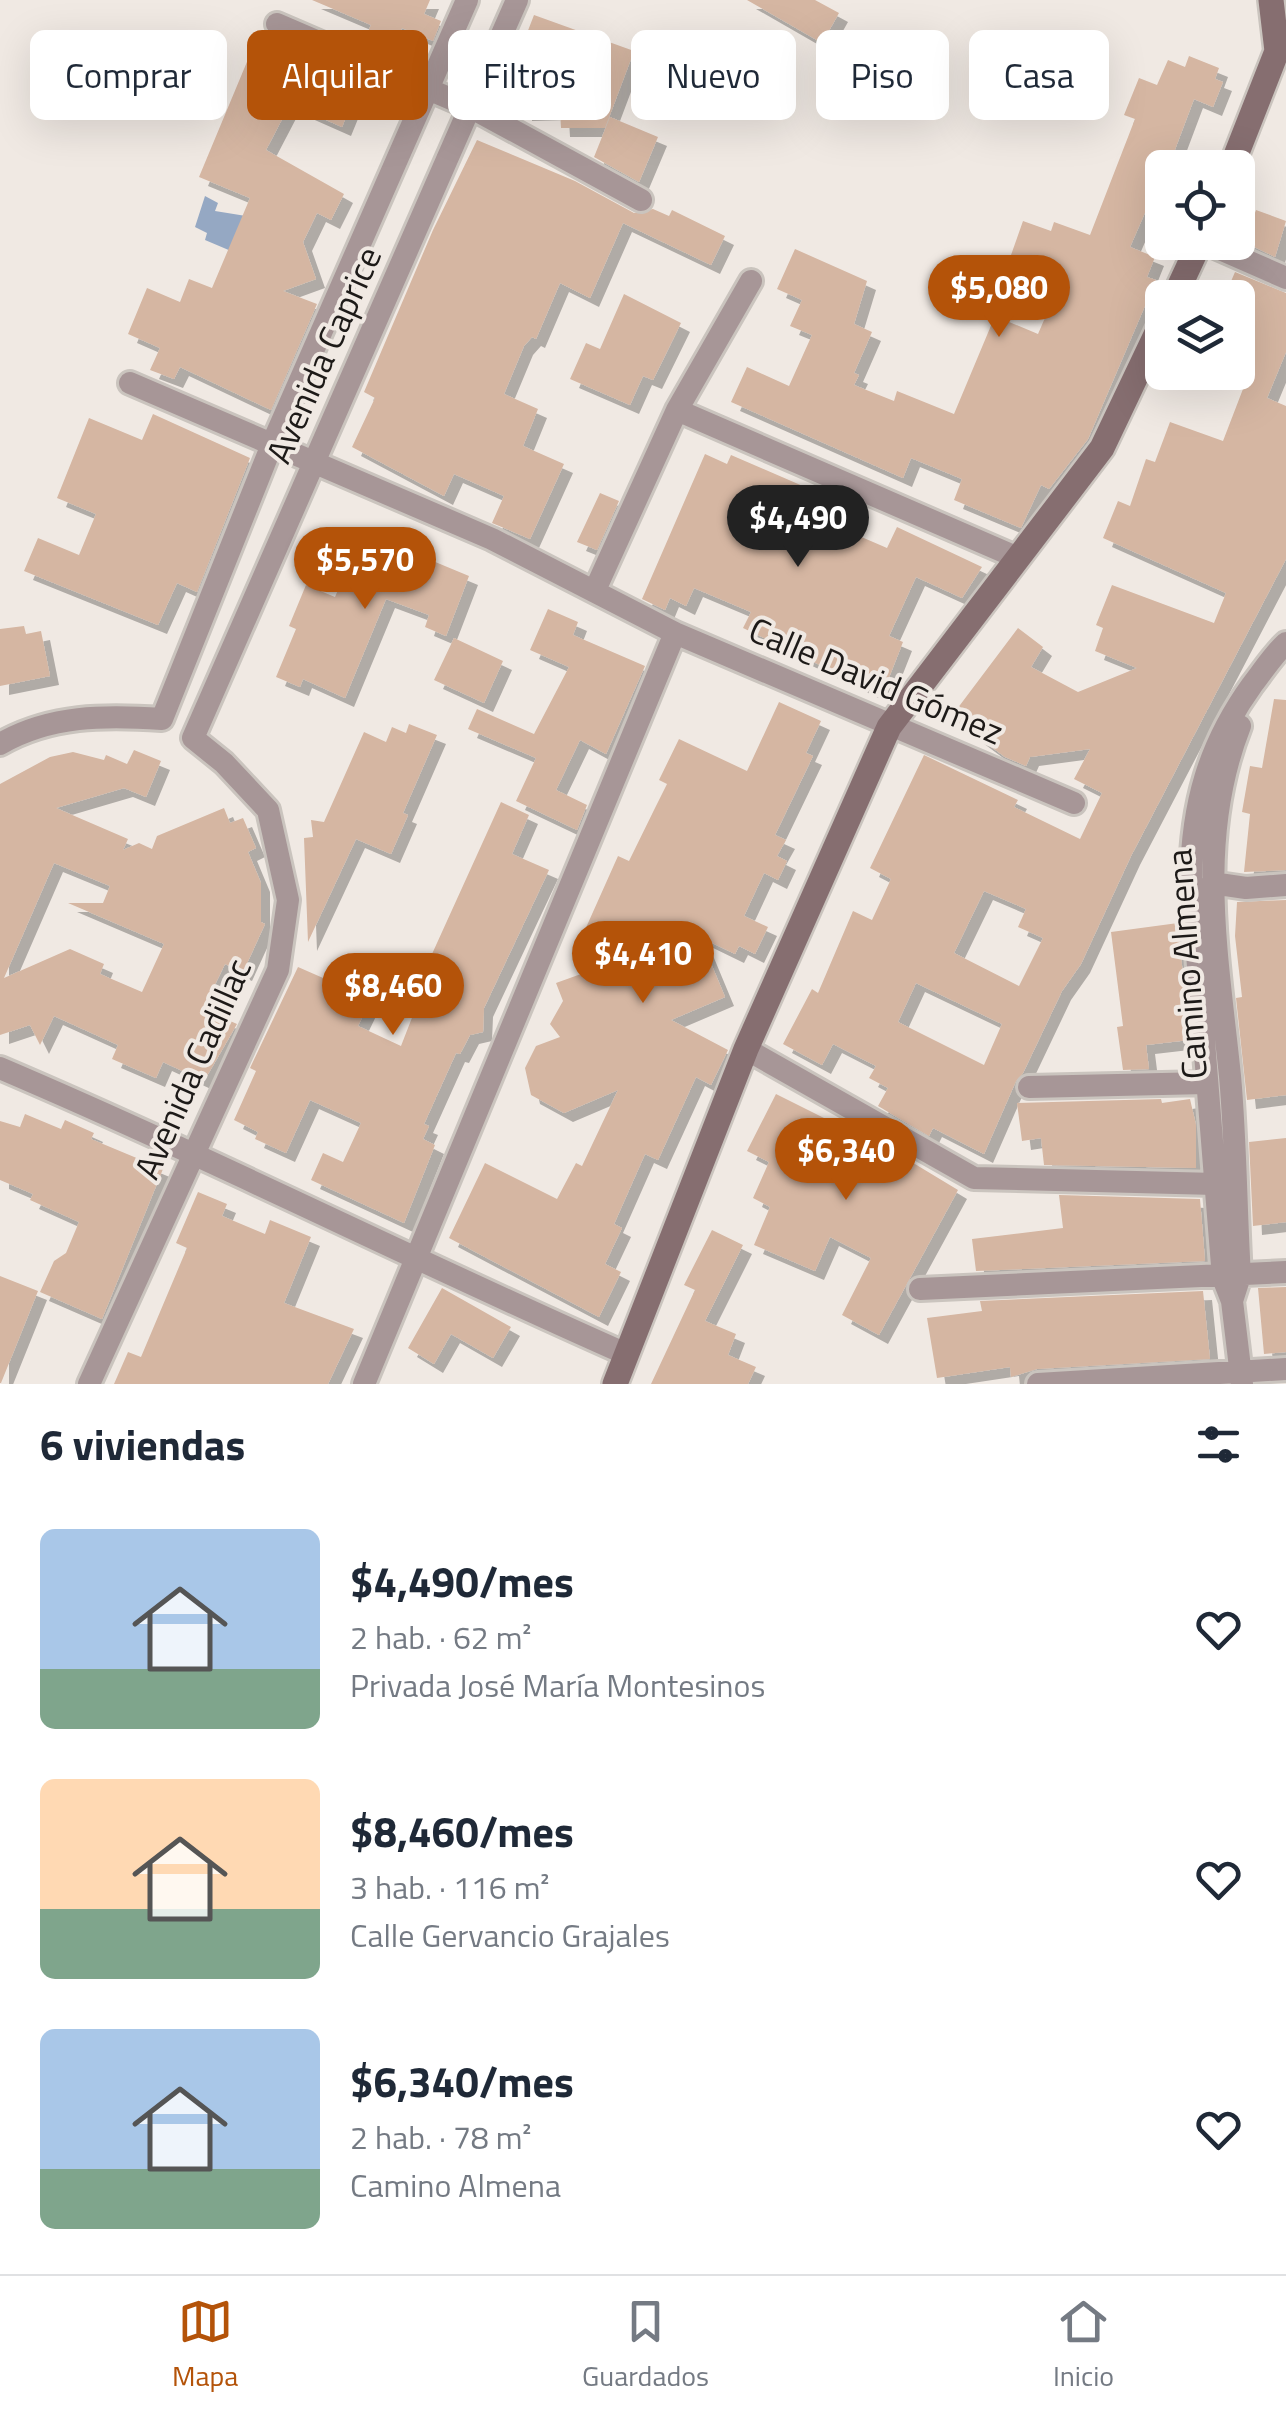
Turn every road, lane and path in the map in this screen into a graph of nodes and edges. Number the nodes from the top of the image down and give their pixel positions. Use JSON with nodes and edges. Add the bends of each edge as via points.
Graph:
{"nodes":[{"id":1,"x":466,"y":0,"type":"edge"},
{"id":2,"x":517,"y":0,"type":"edge"},
{"id":3,"x":1271,"y":0,"type":"edge"},
{"id":4,"x":278,"y":24,"type":"dead end"},
{"id":5,"x":292,"y":30,"type":"edge"},
{"id":6,"x":504,"y":30,"type":"edge"},
{"id":7,"x":1282,"y":48,"type":"edge"},
{"id":8,"x":428,"y":90,"type":"joint"},
{"id":9,"x":448,"y":98,"type":"edge"},
{"id":10,"x":415,"y":120,"type":"edge"},
{"id":11,"x":467,"y":120,"type":"edge"},
{"id":12,"x":494,"y":120,"type":"edge"},
{"id":13,"x":1238,"y":150,"type":"edge"},
{"id":14,"x":641,"y":200,"type":"dead end"},
{"id":15,"x":1244,"y":260,"type":"edge"},
{"id":16,"x":1286,"y":278,"type":"edge"},
{"id":17,"x":751,"y":281,"type":"dead end"},
{"id":18,"x":1145,"y":358,"type":"edge"},
{"id":19,"x":130,"y":382,"type":"dead end"},
{"id":20,"x":678,"y":410,"type":"junction"},
{"id":21,"x":274,"y":442,"type":"junction"},
{"id":22,"x":316,"y":460,"type":"junction"},
{"id":23,"x":1018,"y":558,"type":"junction"},
{"id":24,"x":595,"y":590,"type":"junction"},
{"id":25,"x":200,"y":626,"type":"junction"},
{"id":26,"x":676,"y":633,"type":"junction"},
{"id":27,"x":1286,"y":643,"type":"edge"},
{"id":28,"x":235,"y":644,"type":"junction"},
{"id":29,"x":1286,"y":666,"type":"edge"},
{"id":30,"x":889,"y":728,"type":"junction"},
{"id":31,"x":193,"y":738,"type":"joint"},
{"id":32,"x":0,"y":744,"type":"edge"},
{"id":33,"x":1074,"y":803,"type":"dead end"},
{"id":34,"x":1212,"y":882,"type":"junction"},
{"id":35,"x":1286,"y":885,"type":"edge"},
{"id":36,"x":746,"y":1049,"type":"junction"},
{"id":37,"x":0,"y":1068,"type":"edge"},
{"id":38,"x":1206,"y":1082,"type":"junction"},
{"id":39,"x":1029,"y":1087,"type":"dead end"},
{"id":40,"x":196,"y":1152,"type":"junction"},
{"id":41,"x":1216,"y":1184,"type":"junction"},
{"id":42,"x":414,"y":1261,"type":"junction"},
{"id":43,"x":1286,"y":1272,"type":"edge"},
{"id":44,"x":1231,"y":1277,"type":"junction"},
{"id":45,"x":920,"y":1289,"type":"dead end"},
{"id":46,"x":626,"y":1354,"type":"junction"},
{"id":47,"x":1286,"y":1369,"type":"edge"},
{"id":48,"x":1241,"y":1378,"type":"edge"},
{"id":49,"x":89,"y":1384,"type":"edge"},
{"id":50,"x":364,"y":1384,"type":"edge"},
{"id":51,"x":614,"y":1384,"type":"edge"},
{"id":52,"x":1038,"y":1384,"type":"edge"}],
"edges":[{"from":1,"to":8,"type":"street","name":"Avenida Caprice"},
{"from":2,"to":6,"type":"street","name":"Avenida Caprice"},
{"from":3,"to":7,"type":"street"},
{"from":4,"to":5,"type":"street"},
{"from":7,"to":13,"type":"street"},
{"from":8,"to":9,"type":"street"},
{"from":10,"to":21,"type":"street","name":"Avenida Caprice"},
{"from":11,"to":22,"type":"street","name":"Avenida Caprice"},
{"from":12,"to":14,"type":"street"},
{"from":15,"to":16,"type":"street"},
{"from":17,"to":20,"type":"street"},
{"from":18,"to":23,"type":"street","via":[[1102,448]]},
{"from":19,"to":21,"type":"street","name":"Calle David Gómez"},
{"from":20,"to":23,"type":"street"},
{"from":20,"to":24,"type":"street"},
{"from":21,"to":22,"type":"street","name":"Calle David Gómez"},
{"from":21,"to":25,"type":"street","name":"Avenida Caprice"},
{"from":22,"to":24,"type":"street","name":"Calle David Gómez"},
{"from":22,"to":28,"type":"street","name":"Avenida Caprice"},
{"from":23,"to":30,"type":"street"},
{"from":24,"to":26,"type":"street","name":"Calle David Gómez"},
{"from":25,"to":28,"type":"street"},
{"from":25,"to":32,"type":"street","name":"Avenida Caprice","via":[[162,719],[113,716],[33,726]]},
{"from":26,"to":30,"type":"street","name":"Calle David Gómez"},
{"from":26,"to":42,"type":"street"},
{"from":27,"to":38,"type":"street","name":"Camino Almena","via":[[1235,709],[1206,761],[1192,823]]},
{"from":28,"to":31,"type":"street","name":"Avenida Caprice"},
{"from":29,"to":34,"type":"street","name":"Camino Almena","via":[[1241,722],[1226,762]]},
{"from":30,"to":33,"type":"street","name":"Calle David Gómez"},
{"from":30,"to":36,"type":"street"},
{"from":31,"to":40,"type":"street","name":"Avenida Cadillac","via":[[268,810],[288,900],[278,970]]},
{"from":34,"to":35,"type":"street"},
{"from":34,"to":44,"type":"street","name":"Camino Almena","via":[[1230,1080]]},
{"from":36,"to":41,"type":"street","via":[[974,1178]]},
{"from":36,"to":46,"type":"street"},
{"from":37,"to":40,"type":"street"},
{"from":38,"to":39,"type":"street"},
{"from":38,"to":41,"type":"street","name":"Camino Almena"},
{"from":40,"to":42,"type":"street"},
{"from":40,"to":49,"type":"street","name":"Avenida Cadillac"},
{"from":41,"to":44,"type":"street","name":"Camino Almena"},
{"from":42,"to":46,"type":"street"},
{"from":42,"to":50,"type":"street"},
{"from":43,"to":44,"type":"street"},
{"from":44,"to":45,"type":"street"},
{"from":44,"to":48,"type":"street"},
{"from":46,"to":51,"type":"street"},
{"from":47,"to":48,"type":"street"},
{"from":48,"to":52,"type":"street"}]}
